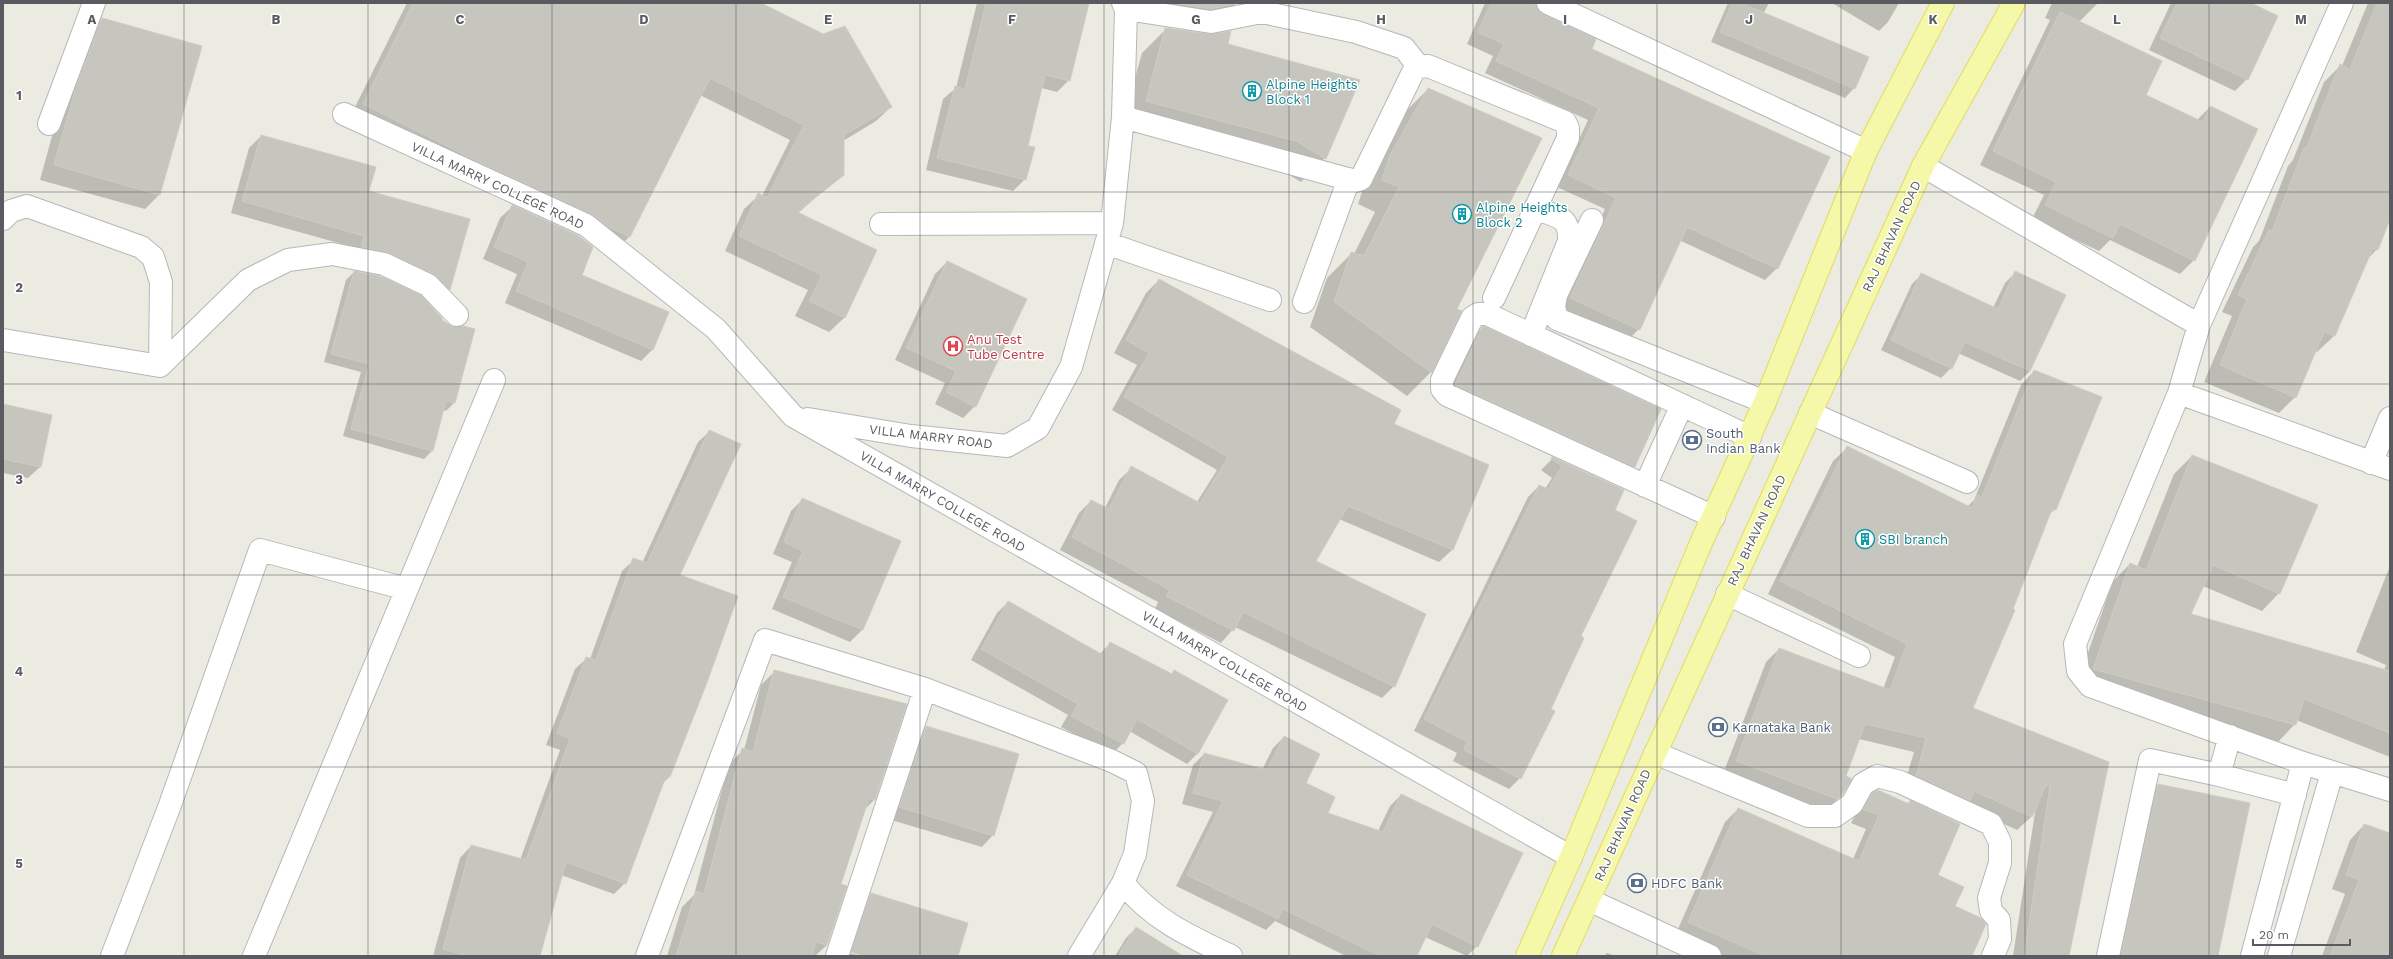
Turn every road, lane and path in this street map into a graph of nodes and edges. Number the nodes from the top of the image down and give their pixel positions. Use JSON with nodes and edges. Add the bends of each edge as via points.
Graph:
{"nodes":[{"id":1,"x":94,"y":3,"type":"edge"},
{"id":2,"x":1548,"y":3,"type":"edge"},
{"id":3,"x":1943,"y":3,"type":"edge"},
{"id":4,"x":2014,"y":3,"type":"edge"},
{"id":5,"x":2342,"y":3,"type":"edge"},
{"id":6,"x":1125,"y":6,"type":"edge"},
{"id":7,"x":1419,"y":67,"type":"junction"},
{"id":8,"x":344,"y":114,"type":"dead end"},
{"id":9,"x":1123,"y":117,"type":"junction"},
{"id":10,"x":49,"y":124,"type":"dead end"},
{"id":11,"x":1866,"y":151,"type":"junction"},
{"id":12,"x":1923,"y":166,"type":"junction"},
{"id":13,"x":1349,"y":180,"type":"junction"},
{"id":14,"x":1535,"y":208,"type":"junction"},
{"id":15,"x":3,"y":219,"type":"edge"},
{"id":16,"x":1592,"y":220,"type":"dead end"},
{"id":17,"x":881,"y":224,"type":"dead end"},
{"id":18,"x":1109,"y":233,"type":"junction"},
{"id":19,"x":1494,"y":298,"type":"dead end"},
{"id":20,"x":1270,"y":300,"type":"dead end"},
{"id":21,"x":1304,"y":302,"type":"dead end"},
{"id":22,"x":457,"y":315,"type":"dead end"},
{"id":23,"x":2199,"y":325,"type":"junction"},
{"id":24,"x":1531,"y":335,"type":"junction"},
{"id":25,"x":3,"y":340,"type":"edge"},
{"id":26,"x":160,"y":366,"type":"junction"},
{"id":27,"x":494,"y":380,"type":"dead end"},
{"id":28,"x":2179,"y":393,"type":"junction"},
{"id":29,"x":1765,"y":402,"type":"junction"},
{"id":30,"x":1682,"y":405,"type":"junction"},
{"id":31,"x":1810,"y":413,"type":"junction"},
{"id":32,"x":793,"y":416,"type":"junction"},
{"id":33,"x":2390,"y":418,"type":"edge"},
{"id":34,"x":1750,"y":437,"type":"junction"},
{"id":35,"x":2381,"y":466,"type":"edge"},
{"id":36,"x":1967,"y":482,"type":"dead end"},
{"id":37,"x":1645,"y":486,"type":"junction"},
{"id":38,"x":1714,"y":517,"type":"junction"},
{"id":39,"x":407,"y":589,"type":"junction"},
{"id":40,"x":1727,"y":594,"type":"junction"},
{"id":41,"x":1859,"y":656,"type":"dead end"},
{"id":42,"x":925,"y":689,"type":"junction"},
{"id":43,"x":2230,"y":736,"type":"junction"},
{"id":44,"x":1655,"y":754,"type":"junction"},
{"id":45,"x":2303,"y":763,"type":"junction"},
{"id":46,"x":2332,"y":773,"type":"junction"},
{"id":47,"x":2220,"y":775,"type":"junction"},
{"id":48,"x":2390,"y":790,"type":"edge"},
{"id":49,"x":2295,"y":795,"type":"junction"},
{"id":50,"x":1570,"y":857,"type":"junction"},
{"id":51,"x":1123,"y":883,"type":"junction"},
{"id":52,"x":1589,"y":900,"type":"junction"},
{"id":53,"x":112,"y":956,"type":"edge"},
{"id":54,"x":254,"y":956,"type":"edge"},
{"id":55,"x":646,"y":956,"type":"edge"},
{"id":56,"x":837,"y":956,"type":"edge"},
{"id":57,"x":1079,"y":956,"type":"edge"},
{"id":58,"x":1231,"y":956,"type":"edge"},
{"id":59,"x":1527,"y":956,"type":"edge"},
{"id":60,"x":1563,"y":956,"type":"edge"},
{"id":61,"x":1710,"y":956,"type":"edge"},
{"id":62,"x":1993,"y":956,"type":"edge"},
{"id":63,"x":2108,"y":956,"type":"edge"},
{"id":64,"x":2252,"y":956,"type":"edge"},
{"id":65,"x":2279,"y":956,"type":"edge"}],
"edges":[{"from":1,"to":10,"type":"street"},
{"from":2,"to":11,"type":"street"},
{"from":3,"to":11,"type":"main road"},
{"from":4,"to":12,"type":"main road","name":"RAJ BHAVAN ROAD"},
{"from":5,"to":23,"type":"street"},
{"from":6,"to":7,"type":"street","via":[[1211,22],[1262,12],[1356,32],[1404,48]]},
{"from":6,"to":9,"type":"street","name":"VILLA MARRY ROAD"},
{"from":7,"to":13,"type":"street","via":[[1414,70],[1361,179]]},
{"from":7,"to":14,"type":"street","via":[[1428,66],[1565,122],[1568,138]]},
{"from":8,"to":32,"type":"street","name":"VILLA MARRY COLLEGE ROAD","via":[[586,225],[716,329]]},
{"from":9,"to":13,"type":"street"},
{"from":9,"to":18,"type":"street","name":"VILLA MARRY ROAD"},
{"from":11,"to":29,"type":"main road"},
{"from":12,"to":23,"type":"street"},
{"from":12,"to":31,"type":"main road","name":"RAJ BHAVAN ROAD"},
{"from":13,"to":21,"type":"street"},
{"from":14,"to":19,"type":"street"},
{"from":14,"to":24,"type":"street","via":[[1564,220],[1570,228],[1569,241]]},
{"from":15,"to":26,"type":"street","via":[[11,211],[27,206],[141,247],[153,256],[161,282]]},
{"from":16,"to":29,"type":"street","via":[[1556,294],[1554,307],[1557,319]]},
{"from":17,"to":18,"type":"street"},
{"from":18,"to":20,"type":"street"},
{"from":18,"to":32,"type":"street","name":"VILLA MARRY ROAD","via":[[1070,367],[1038,428],[1007,446],[919,437]]},
{"from":22,"to":26,"type":"street","via":[[428,285],[384,264],[332,254],[288,260],[248,280]]},
{"from":23,"to":28,"type":"street"},
{"from":24,"to":30,"type":"street"},
{"from":24,"to":37,"type":"street","via":[[1487,314],[1478,314],[1472,318],[1442,380],[1442,389],[1447,395]]},
{"from":25,"to":26,"type":"street"},
{"from":27,"to":39,"type":"street"},
{"from":28,"to":35,"type":"street"},
{"from":28,"to":43,"type":"street","via":[[2075,644],[2078,671],[2090,686]]},
{"from":29,"to":34,"type":"main road"},
{"from":30,"to":34,"type":"street"},
{"from":30,"to":37,"type":"street"},
{"from":31,"to":36,"type":"street"},
{"from":31,"to":40,"type":"main road","name":"RAJ BHAVAN ROAD"},
{"from":32,"to":50,"type":"street","name":"VILLA MARRY COLLEGE ROAD"},
{"from":33,"to":35,"type":"street"},
{"from":34,"to":38,"type":"main road"},
{"from":37,"to":38,"type":"street"},
{"from":38,"to":50,"type":"main road"},
{"from":39,"to":53,"type":"street","via":[[260,550],[170,805]]},
{"from":39,"to":54,"type":"street"},
{"from":40,"to":41,"type":"street"},
{"from":40,"to":44,"type":"main road","name":"RAJ BHAVAN ROAD"},
{"from":42,"to":51,"type":"street","via":[[1136,773],[1143,801],[1135,854]]},
{"from":42,"to":55,"type":"street","via":[[765,640]]},
{"from":42,"to":56,"type":"street"},
{"from":43,"to":45,"type":"street"},
{"from":43,"to":47,"type":"street"},
{"from":44,"to":52,"type":"main road","name":"RAJ BHAVAN ROAD"},
{"from":44,"to":62,"type":"street","via":[[1808,816],[1835,816],[1852,804],[1864,784],[1877,776],[1900,782],[1991,824],[2000,842],[2000,863],[1989,898],[1991,910],[1999,920],[2000,939]]},
{"from":45,"to":46,"type":"street"},
{"from":45,"to":49,"type":"street"},
{"from":46,"to":48,"type":"street"},
{"from":46,"to":65,"type":"street"},
{"from":47,"to":49,"type":"street"},
{"from":47,"to":63,"type":"street","via":[[2150,760]]},
{"from":49,"to":64,"type":"street"},
{"from":50,"to":59,"type":"main road"},
{"from":51,"to":57,"type":"street"},
{"from":51,"to":58,"type":"street","via":[[1139,902],[1173,927]]},
{"from":52,"to":60,"type":"main road","name":"RAJ BHAVAN ROAD"},
{"from":52,"to":61,"type":"street"}]}
